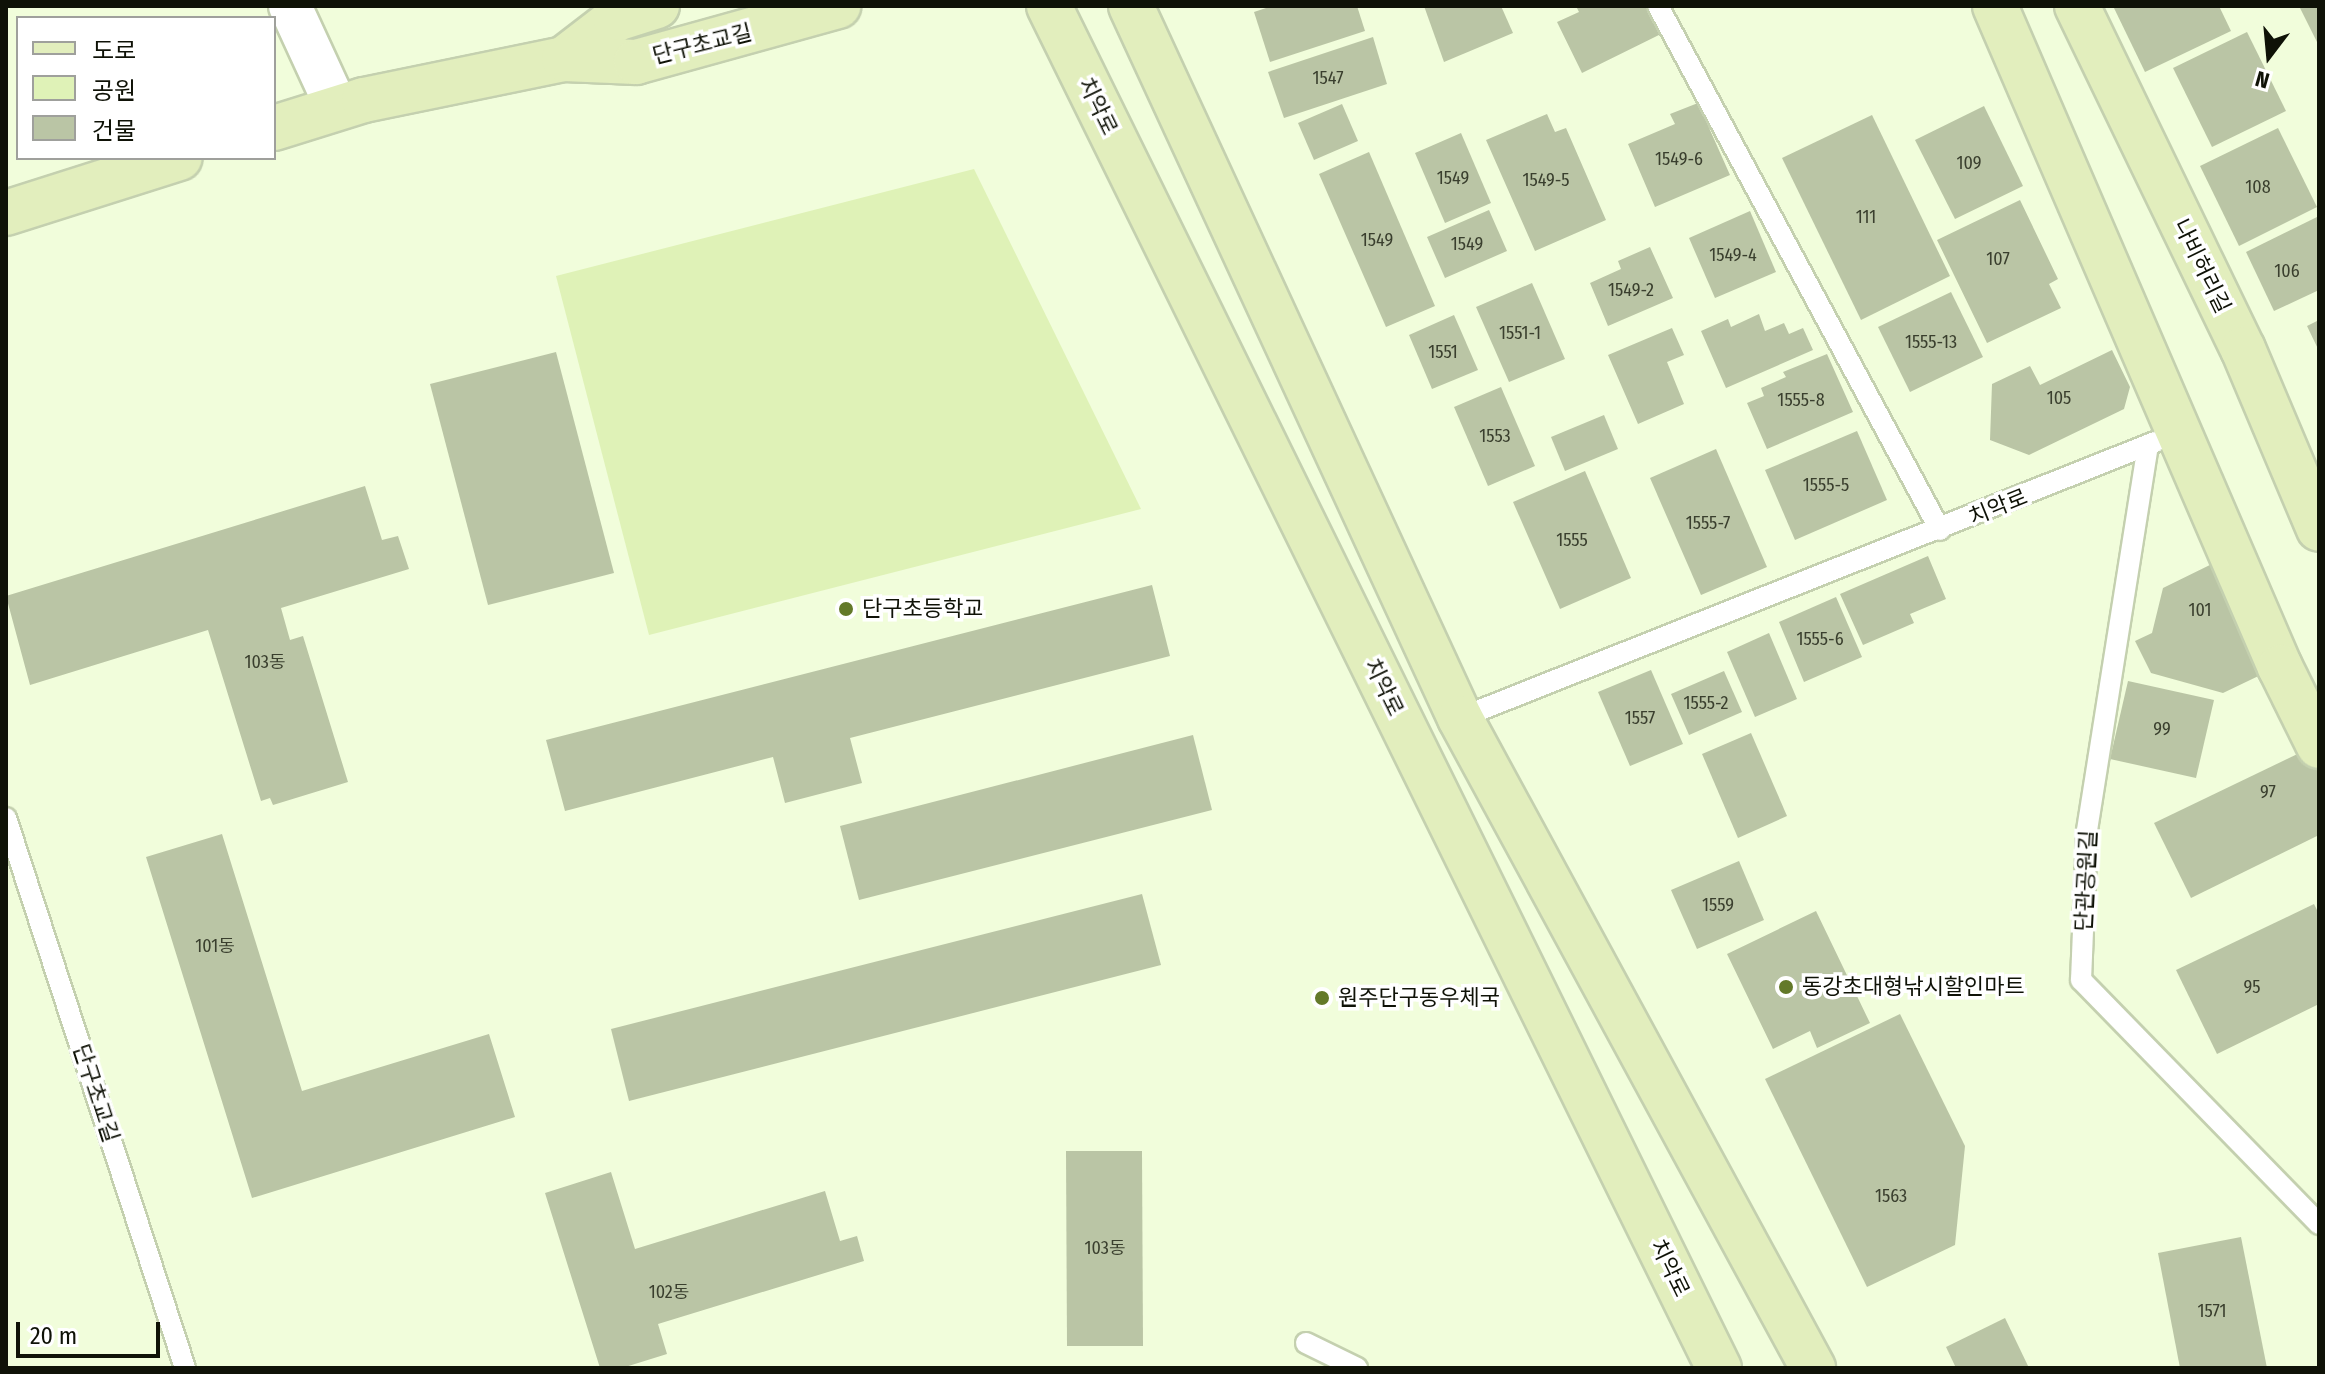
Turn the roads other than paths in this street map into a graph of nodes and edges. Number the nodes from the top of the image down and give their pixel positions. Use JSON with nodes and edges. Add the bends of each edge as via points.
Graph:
{"nodes":[{"id":1,"x":290,"y":6,"type":"edge"},
{"id":2,"x":657,"y":6,"type":"edge"},
{"id":3,"x":838,"y":6,"type":"edge"},
{"id":4,"x":1049,"y":6,"type":"edge"},
{"id":5,"x":1131,"y":6,"type":"edge"},
{"id":6,"x":1658,"y":6,"type":"edge"},
{"id":7,"x":1995,"y":6,"type":"edge"},
{"id":8,"x":2077,"y":6,"type":"edge"},
{"id":9,"x":564,"y":59,"type":"junction"},
{"id":10,"x":337,"y":108,"type":"junction"},
{"id":11,"x":276,"y":127,"type":"edge"},
{"id":12,"x":173,"y":160,"type":"edge"},
{"id":13,"x":6,"y":213,"type":"edge"},
{"id":14,"x":2163,"y":438,"type":"junction"},
{"id":15,"x":2319,"y":529,"type":"edge"},
{"id":16,"x":1940,"y":530,"type":"junction"},
{"id":17,"x":1460,"y":718,"type":"junction"},
{"id":18,"x":2319,"y":746,"type":"edge"},
{"id":19,"x":6,"y":818,"type":"edge"},
{"id":20,"x":2319,"y":1224,"type":"edge"},
{"id":21,"x":1306,"y":1343,"type":"dead end"},
{"id":22,"x":185,"y":1368,"type":"edge"},
{"id":23,"x":1357,"y":1368,"type":"edge"},
{"id":24,"x":1719,"y":1368,"type":"edge"},
{"id":25,"x":1813,"y":1368,"type":"edge"}],
"edges":[{"from":1,"to":10,"type":"street"},
{"from":2,"to":9,"type":"main road","name":"단구초교길","via":[[616,19]]},
{"from":3,"to":9,"type":"main road","name":"단구초교길","via":[[636,62]]},
{"from":4,"to":24,"type":"main road","name":"치악로"},
{"from":5,"to":17,"type":"main road"},
{"from":6,"to":16,"type":"lane"},
{"from":7,"to":14,"type":"main road"},
{"from":8,"to":15,"type":"main road","name":"나비허리길","via":[[2243,349]]},
{"from":9,"to":10,"type":"main road","name":"단구초교길"},
{"from":10,"to":11,"type":"main road","name":"단구초교길"},
{"from":12,"to":13,"type":"main road"},
{"from":14,"to":16,"type":"lane","name":"치악로"},
{"from":14,"to":18,"type":"main road"},
{"from":14,"to":20,"type":"lane","name":"단관공원길","via":[[2087,831],[2081,980]]},
{"from":16,"to":17,"type":"lane","name":"치악로"},
{"from":17,"to":25,"type":"main road"},
{"from":19,"to":22,"type":"lane","name":"단구초교길"},
{"from":21,"to":23,"type":"lane"}]}
